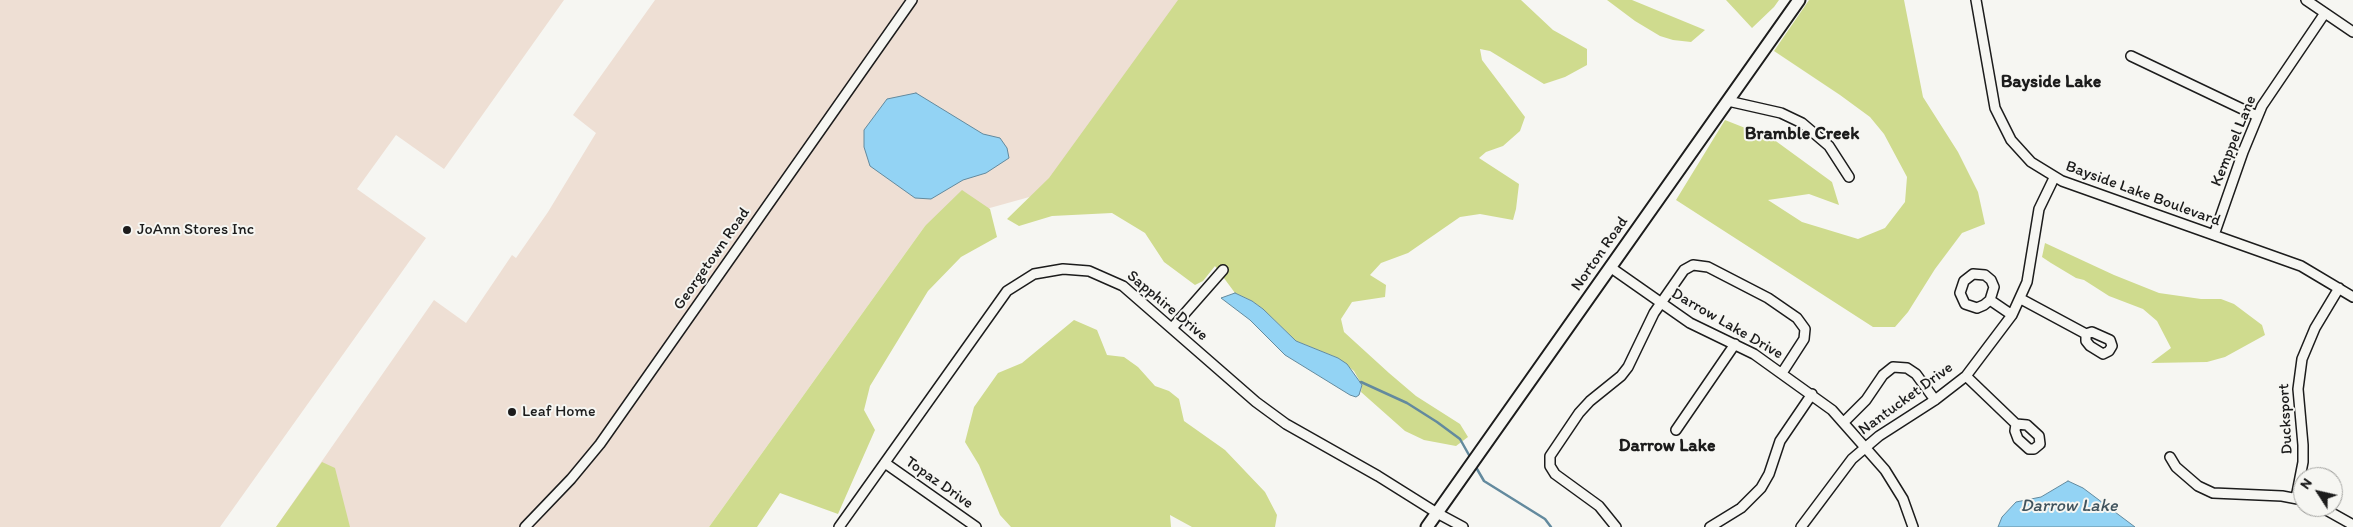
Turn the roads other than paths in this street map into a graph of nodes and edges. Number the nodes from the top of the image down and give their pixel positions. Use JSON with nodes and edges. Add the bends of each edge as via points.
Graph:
{"nodes":[{"id":1,"x":912,"y":0,"type":"edge"},
{"id":2,"x":1799,"y":0,"type":"edge"},
{"id":3,"x":1976,"y":0,"type":"edge"},
{"id":4,"x":2306,"y":0,"type":"edge"},
{"id":5,"x":2325,"y":13,"type":"junction"},
{"id":6,"x":2353,"y":32,"type":"edge"},
{"id":7,"x":2131,"y":56,"type":"dead end"},
{"id":8,"x":1728,"y":101,"type":"junction"},
{"id":9,"x":2257,"y":116,"type":"junction"},
{"id":10,"x":1849,"y":178,"type":"dead end"},
{"id":11,"x":2054,"y":178,"type":"junction"},
{"id":12,"x":2214,"y":235,"type":"junction"},
{"id":13,"x":1610,"y":268,"type":"junction"},
{"id":14,"x":1223,"y":270,"type":"dead end"},
{"id":15,"x":2339,"y":288,"type":"junction"},
{"id":16,"x":2353,"y":297,"type":"edge"},
{"id":17,"x":2021,"y":299,"type":"junction"},
{"id":18,"x":1990,"y":300,"type":"dead end"},
{"id":19,"x":1660,"y":303,"type":"junction"},
{"id":20,"x":2012,"y":314,"type":"junction"},
{"id":21,"x":1172,"y":328,"type":"junction"},
{"id":22,"x":2086,"y":334,"type":"dead end"},
{"id":23,"x":1736,"y":344,"type":"junction"},
{"id":24,"x":1782,"y":373,"type":"junction"},
{"id":25,"x":1966,"y":376,"type":"junction"},
{"id":26,"x":1812,"y":394,"type":"junction"},
{"id":27,"x":1935,"y":400,"type":"junction"},
{"id":28,"x":1844,"y":422,"type":"junction"},
{"id":29,"x":2016,"y":424,"type":"dead end"},
{"id":30,"x":1676,"y":430,"type":"dead end"},
{"id":31,"x":1865,"y":446,"type":"junction"},
{"id":32,"x":2170,"y":457,"type":"dead end"},
{"id":33,"x":885,"y":463,"type":"junction"},
{"id":34,"x":2302,"y":467,"type":"edge"},
{"id":35,"x":2293,"y":499,"type":"edge"},
{"id":36,"x":1437,"y":514,"type":"junction"},
{"id":37,"x":2339,"y":517,"type":"edge"},
{"id":38,"x":2353,"y":525,"type":"edge"},
{"id":39,"x":525,"y":527,"type":"edge"},
{"id":40,"x":840,"y":527,"type":"edge"},
{"id":41,"x":976,"y":527,"type":"edge"},
{"id":42,"x":1427,"y":527,"type":"edge"},
{"id":43,"x":1463,"y":527,"type":"edge"},
{"id":44,"x":1616,"y":527,"type":"edge"},
{"id":45,"x":1710,"y":527,"type":"edge"},
{"id":46,"x":1801,"y":527,"type":"edge"},
{"id":47,"x":1913,"y":527,"type":"edge"}],
"edges":[{"from":1,"to":39,"type":"street","name":"Georgetown Road","via":[[600,444]]},
{"from":2,"to":8,"type":"street","name":"Norton Road"},
{"from":3,"to":11,"type":"street","name":"Bayside Lake Boulevard","via":[[1993,98],[2001,124],[2025,157]]},
{"from":4,"to":5,"type":"street"},
{"from":5,"to":6,"type":"street"},
{"from":5,"to":9,"type":"street","name":"Kemppel Lane"},
{"from":7,"to":9,"type":"street"},
{"from":8,"to":10,"type":"street","via":[[1781,113],[1802,123],[1829,146]]},
{"from":8,"to":13,"type":"street","name":"Norton Road"},
{"from":9,"to":12,"type":"street","name":"Kemppel Lane"},
{"from":11,"to":12,"type":"street","name":"Bayside Lake Boulevard"},
{"from":11,"to":17,"type":"street","name":"Nantucket Drive","via":[[2036,216],[2031,263]]},
{"from":12,"to":15,"type":"street","name":"Bayside Lake Boulevard","via":[[2301,266]]},
{"from":13,"to":19,"type":"street","name":"Darrow Lake Drive"},
{"from":13,"to":36,"type":"street","name":"Norton Road"},
{"from":14,"to":21,"type":"street"},
{"from":15,"to":16,"type":"street","name":"Bayside Lake Boulevard"},
{"from":15,"to":34,"type":"street","name":"Ducksport","via":[[2307,344],[2300,367],[2298,389]]},
{"from":17,"to":20,"type":"street","name":"Nantucket Drive"},
{"from":17,"to":22,"type":"street"},
{"from":18,"to":20,"type":"street"},
{"from":19,"to":23,"type":"street","name":"Darrow Lake Drive","via":[[1690,323]]},
{"from":19,"to":24,"type":"street","via":[[1684,270],[1693,265],[1708,267],[1768,298],[1800,321],[1805,329],[1802,344]]},
{"from":19,"to":44,"type":"street","via":[[1628,367],[1590,401],[1554,447],[1549,461],[1552,470],[1599,506]]},
{"from":20,"to":25,"type":"street","name":"Nantucket Drive"},
{"from":21,"to":33,"type":"street","name":"Sapphire Drive","via":[[1123,286],[1096,273],[1063,268],[1024,278],[993,308]]},
{"from":21,"to":36,"type":"street","name":"Sapphire Drive","via":[[1286,424]]},
{"from":23,"to":24,"type":"street","name":"Darrow Lake Drive"},
{"from":23,"to":30,"type":"street"},
{"from":24,"to":26,"type":"street","name":"Darrow Lake Drive"},
{"from":25,"to":27,"type":"street","name":"Nantucket Drive"},
{"from":25,"to":29,"type":"street"},
{"from":26,"to":28,"type":"street","name":"Darrow Lake Drive"},
{"from":26,"to":45,"type":"street","via":[[1780,441],[1761,488],[1741,508]]},
{"from":27,"to":28,"type":"street","via":[[1912,370],[1893,367]]},
{"from":27,"to":31,"type":"street","name":"Nantucket Drive"},
{"from":28,"to":31,"type":"street","name":"Darrow Lake Drive"},
{"from":31,"to":46,"type":"street","name":"Nantucket Drive","via":[[1841,472]]},
{"from":31,"to":47,"type":"street","name":"Darrow Lake Drive","via":[[1903,499]]},
{"from":32,"to":35,"type":"street","via":[[2176,467],[2198,486],[2214,493]]},
{"from":33,"to":40,"type":"street","name":"Sapphire Drive"},
{"from":33,"to":41,"type":"street","name":"Topaz Drive"},
{"from":36,"to":42,"type":"street","name":"Norton Road"},
{"from":36,"to":43,"type":"street","name":"Sapphire Drive"},
{"from":37,"to":38,"type":"street"}]}
